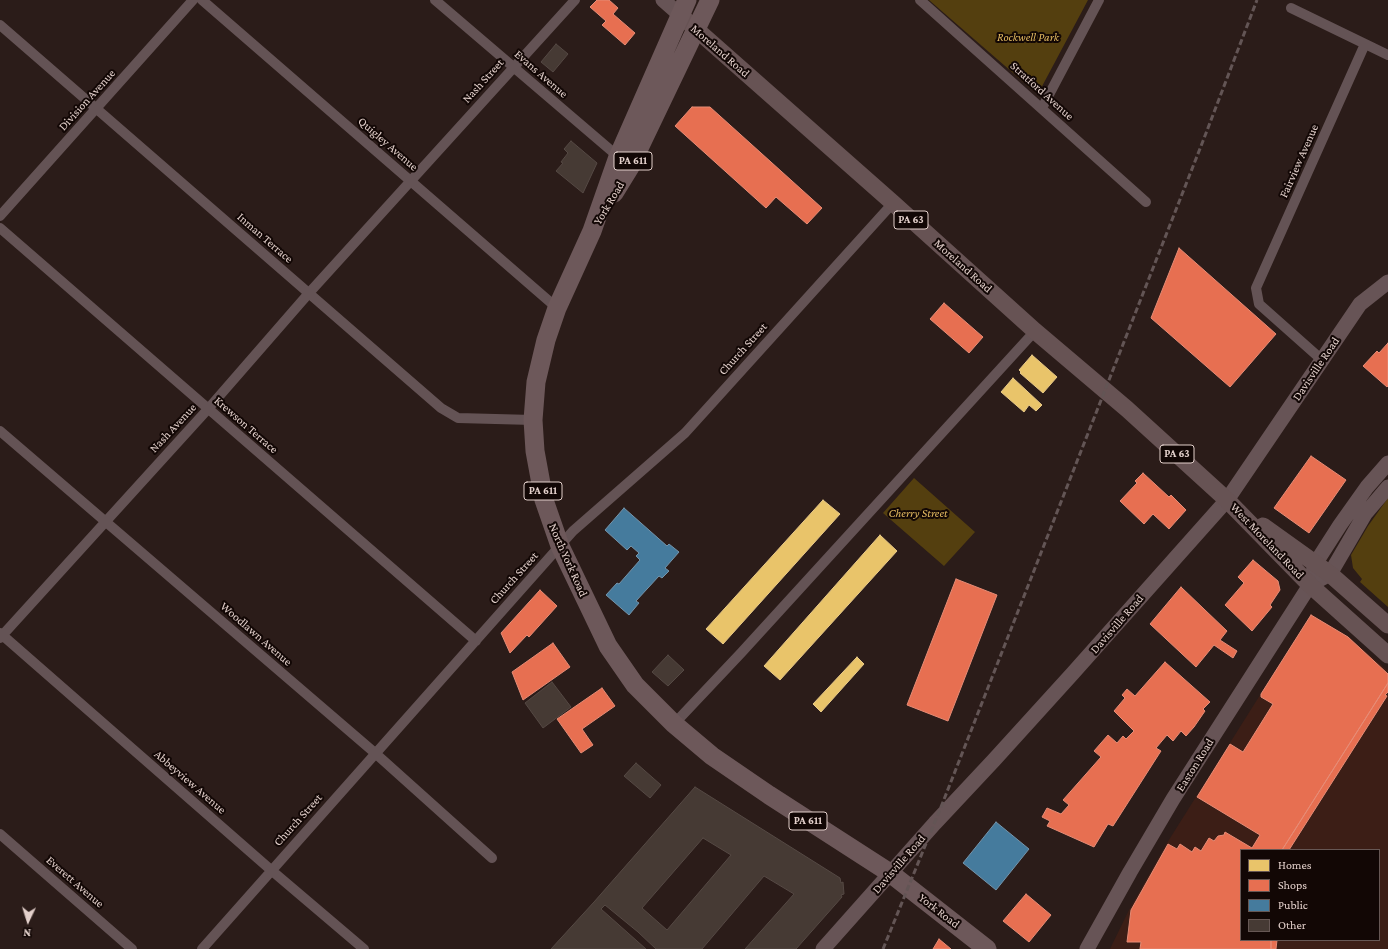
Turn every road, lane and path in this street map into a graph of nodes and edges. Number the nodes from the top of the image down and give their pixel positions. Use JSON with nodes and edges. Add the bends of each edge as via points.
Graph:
{"nodes":[{"id":1,"x":193,"y":0,"type":"edge"},
{"id":2,"x":202,"y":0,"type":"edge"},
{"id":3,"x":435,"y":0,"type":"edge"},
{"id":4,"x":575,"y":0,"type":"edge"},
{"id":5,"x":663,"y":0,"type":"edge"},
{"id":6,"x":710,"y":0,"type":"edge"},
{"id":7,"x":920,"y":0,"type":"edge"},
{"id":8,"x":1099,"y":0,"type":"edge"},
{"id":9,"x":684,"y":8,"type":"edge"},
{"id":10,"x":1291,"y":8,"type":"dead end"},
{"id":11,"x":0,"y":25,"type":"edge"},
{"id":12,"x":696,"y":30,"type":"junction"},
{"id":13,"x":1366,"y":44,"type":"junction"},
{"id":14,"x":1388,"y":55,"type":"edge"},
{"id":15,"x":513,"y":67,"type":"junction"},
{"id":16,"x":1042,"y":108,"type":"junction"},
{"id":17,"x":97,"y":109,"type":"junction"},
{"id":18,"x":624,"y":162,"type":"junction"},
{"id":19,"x":411,"y":181,"type":"junction"},
{"id":20,"x":1146,"y":202,"type":"dead end"},
{"id":21,"x":893,"y":203,"type":"junction"},
{"id":22,"x":0,"y":216,"type":"edge"},
{"id":23,"x":0,"y":228,"type":"edge"},
{"id":24,"x":592,"y":231,"type":"joint"},
{"id":25,"x":1388,"y":282,"type":"edge"},
{"id":26,"x":308,"y":293,"type":"junction"},
{"id":27,"x":557,"y":308,"type":"junction"},
{"id":28,"x":1035,"y":331,"type":"junction"},
{"id":29,"x":1322,"y":360,"type":"junction"},
{"id":30,"x":208,"y":409,"type":"junction"},
{"id":31,"x":534,"y":420,"type":"junction"},
{"id":32,"x":0,"y":431,"type":"edge"},
{"id":33,"x":1388,"y":462,"type":"edge"},
{"id":34,"x":1388,"y":487,"type":"edge"},
{"id":35,"x":1227,"y":500,"type":"junction"},
{"id":36,"x":105,"y":521,"type":"junction"},
{"id":37,"x":560,"y":546,"type":"junction"},
{"id":38,"x":1315,"y":564,"type":"junction"},
{"id":39,"x":1330,"y":574,"type":"junction"},
{"id":40,"x":1310,"y":585,"type":"junction"},
{"id":41,"x":1388,"y":625,"type":"edge"},
{"id":42,"x":1,"y":635,"type":"edge"},
{"id":43,"x":476,"y":641,"type":"junction"},
{"id":44,"x":1388,"y":655,"type":"edge"},
{"id":45,"x":674,"y":724,"type":"junction"},
{"id":46,"x":375,"y":753,"type":"junction"},
{"id":47,"x":0,"y":834,"type":"edge"},
{"id":48,"x":492,"y":858,"type":"dead end"},
{"id":49,"x":271,"y":870,"type":"junction"},
{"id":50,"x":890,"y":873,"type":"junction"},
{"id":51,"x":132,"y":949,"type":"edge"},
{"id":52,"x":202,"y":949,"type":"edge"},
{"id":53,"x":364,"y":949,"type":"edge"},
{"id":54,"x":823,"y":949,"type":"edge"},
{"id":55,"x":987,"y":949,"type":"edge"},
{"id":56,"x":1087,"y":949,"type":"edge"}],
"edges":[{"from":1,"to":17,"type":"street","name":"Division Avenue"},
{"from":2,"to":19,"type":"street","name":"Quigley Avenue"},
{"from":3,"to":15,"type":"street","name":"Evans Avenue"},
{"from":4,"to":15,"type":"street","name":"Nash Street"},
{"from":5,"to":9,"type":"street","name":"Moreland Road","number":"PA 63"},
{"from":6,"to":12,"type":"highway","number":"PA 611"},
{"from":7,"to":16,"type":"street","name":"Stratford Avenue"},
{"from":8,"to":16,"type":"street"},
{"from":9,"to":12,"type":"main road","name":"Moreland Road","number":"PA 63"},
{"from":9,"to":18,"type":"highway","name":"York Road","number":"PA 611"},
{"from":10,"to":13,"type":"street"},
{"from":11,"to":17,"type":"street","name":"Inman Terrace"},
{"from":12,"to":18,"type":"highway","name":"York Road","number":"PA 611"},
{"from":12,"to":21,"type":"main road","name":"Moreland Road","number":"PA 63"},
{"from":13,"to":14,"type":"street"},
{"from":13,"to":29,"type":"street","name":"Fairview Avenue","via":[[1256,288],[1259,304]]},
{"from":15,"to":18,"type":"street","name":"Evans Avenue"},
{"from":15,"to":19,"type":"street","name":"Nash Street"},
{"from":16,"to":20,"type":"street","name":"Stratford Avenue"},
{"from":17,"to":22,"type":"street","name":"Division Avenue"},
{"from":17,"to":26,"type":"street","name":"Inman Terrace"},
{"from":18,"to":24,"type":"highway","name":"York Road","number":"PA 611"},
{"from":19,"to":26,"type":"street","name":"Nash Avenue"},
{"from":19,"to":27,"type":"street","name":"Quigley Avenue"},
{"from":21,"to":28,"type":"main road","name":"Moreland Road","number":"PA 63"},
{"from":21,"to":37,"type":"street","name":"Church Street","via":[[685,433],[573,531]]},
{"from":23,"to":30,"type":"street","name":"Krewson Terrace"},
{"from":24,"to":27,"type":"highway","name":"North York Road","number":"PA 611"},
{"from":25,"to":29,"type":"street","name":"Davisville Road","via":[[1360,304]]},
{"from":26,"to":30,"type":"street","name":"Nash Avenue"},
{"from":26,"to":31,"type":"street","name":"Inman Terrace","via":[[441,408],[458,418]]},
{"from":27,"to":31,"type":"highway","name":"North York Road","number":"PA 611","via":[[536,382]]},
{"from":28,"to":35,"type":"main road","name":"Moreland Road","number":"PA 63","via":[[1127,409]]},
{"from":28,"to":45,"type":"street"},
{"from":29,"to":35,"type":"street","name":"Davisville Road"},
{"from":30,"to":36,"type":"street","name":"Nash Avenue"},
{"from":30,"to":43,"type":"street","name":"Krewson Terrace"},
{"from":31,"to":37,"type":"highway","name":"North York Road","number":"PA 611","via":[[535,451],[544,500]]},
{"from":32,"to":36,"type":"street","name":"Woodlawn Avenue"},
{"from":33,"to":38,"type":"street","name":"Easton Road","via":[[1349,512]]},
{"from":34,"to":39,"type":"street","via":[[1365,514]]},
{"from":35,"to":38,"type":"main road","name":"West Moreland Road","number":"PA 63"},
{"from":35,"to":40,"type":"main road","name":"West Moreland Road","number":"PA 63"},
{"from":35,"to":50,"type":"street","name":"Davisville Road","via":[[1068,679]]},
{"from":36,"to":42,"type":"street","name":"Nash Avenue"},
{"from":36,"to":46,"type":"street","name":"Woodlawn Avenue"},
{"from":37,"to":43,"type":"street","name":"Church Street"},
{"from":37,"to":45,"type":"highway","name":"North York Road","number":"PA 611","via":[[612,651],[635,685]]},
{"from":38,"to":39,"type":"main road","name":"West Moreland Road","number":"PA 63"},
{"from":38,"to":40,"type":"street","name":"Easton Road"},
{"from":39,"to":40,"type":"street","name":"Easton Road"},
{"from":39,"to":41,"type":"main road","name":"West Moreland Road","number":"PA 63"},
{"from":40,"to":44,"type":"main road","name":"West Moreland Road","number":"PA 63"},
{"from":40,"to":56,"type":"street","name":"Easton Road","via":[[1173,799]]},
{"from":42,"to":49,"type":"street","name":"Abbeyview Avenue"},
{"from":43,"to":46,"type":"street","name":"Church Street"},
{"from":45,"to":50,"type":"highway","name":"North York Road","number":"PA 611","via":[[700,746],[769,795]]},
{"from":46,"to":48,"type":"street","name":"Woodlawn Avenue"},
{"from":46,"to":49,"type":"street","name":"Church Street"},
{"from":47,"to":51,"type":"street","name":"Everett Avenue"},
{"from":49,"to":52,"type":"street","name":"Church Street"},
{"from":49,"to":53,"type":"street","name":"Abbeyview Avenue"},
{"from":50,"to":54,"type":"street","name":"Davisville Road"},
{"from":50,"to":55,"type":"highway","name":"York Road","number":"PA 611"}]}
